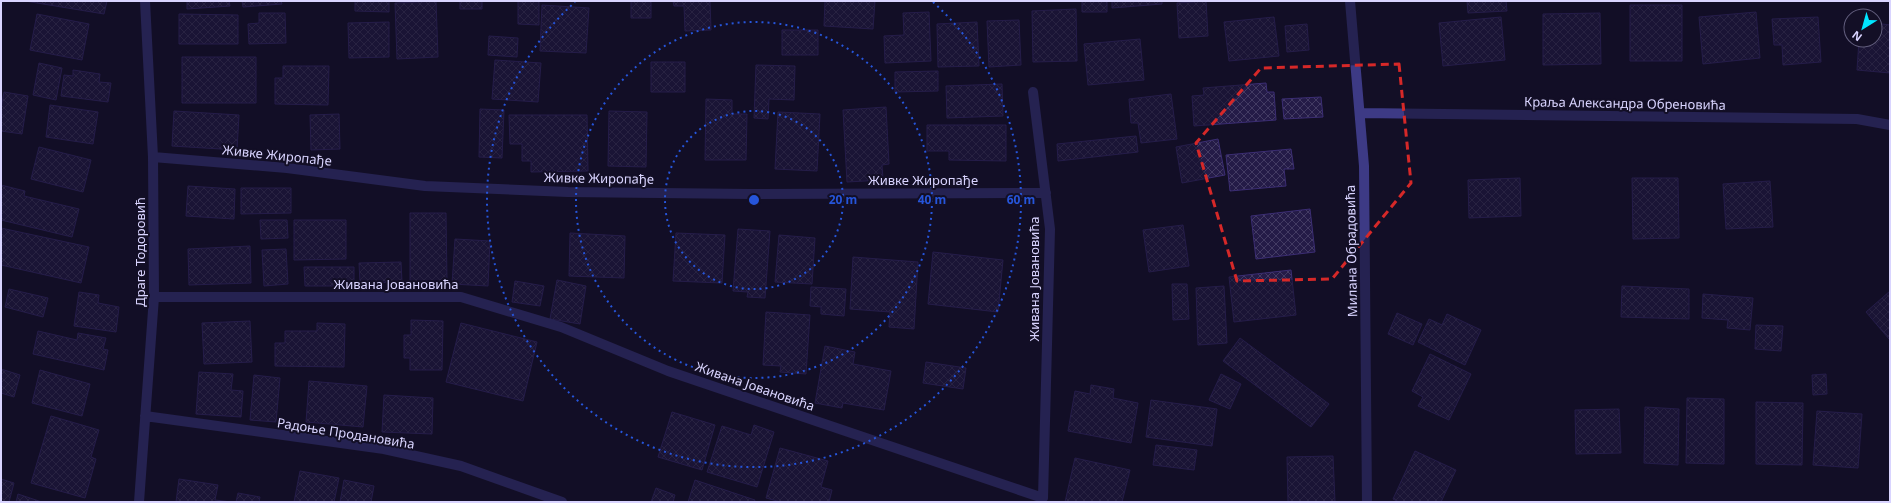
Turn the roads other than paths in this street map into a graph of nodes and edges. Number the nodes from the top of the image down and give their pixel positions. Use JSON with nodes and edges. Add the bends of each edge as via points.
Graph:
{"nodes":[{"id":1,"x":145,"y":1,"type":"edge"},
{"id":2,"x":1350,"y":1,"type":"edge"},
{"id":3,"x":1033,"y":92,"type":"dead end"},
{"id":4,"x":1360,"y":113,"type":"junction"},
{"id":5,"x":1890,"y":125,"type":"edge"},
{"id":6,"x":154,"y":157,"type":"junction"},
{"id":7,"x":1046,"y":193,"type":"junction"},
{"id":8,"x":154,"y":297,"type":"junction"},
{"id":9,"x":145,"y":416,"type":"junction"},
{"id":10,"x":138,"y":502,"type":"edge"},
{"id":11,"x":562,"y":502,"type":"edge"},
{"id":12,"x":1367,"y":502,"type":"edge"}],
"edges":[{"from":1,"to":6,"type":"street","name":"Драге Тодоровић"},
{"from":2,"to":4,"type":"street","name":"Милана Обрадовића"},
{"from":3,"to":7,"type":"street"},
{"from":4,"to":5,"type":"street","name":"Краља Александра Обреновића","via":[[1857,119]]},
{"from":4,"to":12,"type":"street","name":"Милана Обрадовића","via":[[1364,166]]},
{"from":6,"to":7,"type":"street","name":"Живке Жиропађе","via":[[287,168],[425,186],[742,194]]},
{"from":6,"to":8,"type":"street","name":"Драге Тодоровић"},
{"from":7,"to":8,"type":"street","name":"Живана Јовановића","via":[[1050,229],[1043,498],[668,371],[562,327],[461,296]]},
{"from":8,"to":9,"type":"street","name":"Драге Тодоровић"},
{"from":9,"to":10,"type":"street","name":"Драге Тодоровић"},
{"from":9,"to":11,"type":"street","name":"Радоње Продановића","via":[[384,449],[461,466]]}]}
